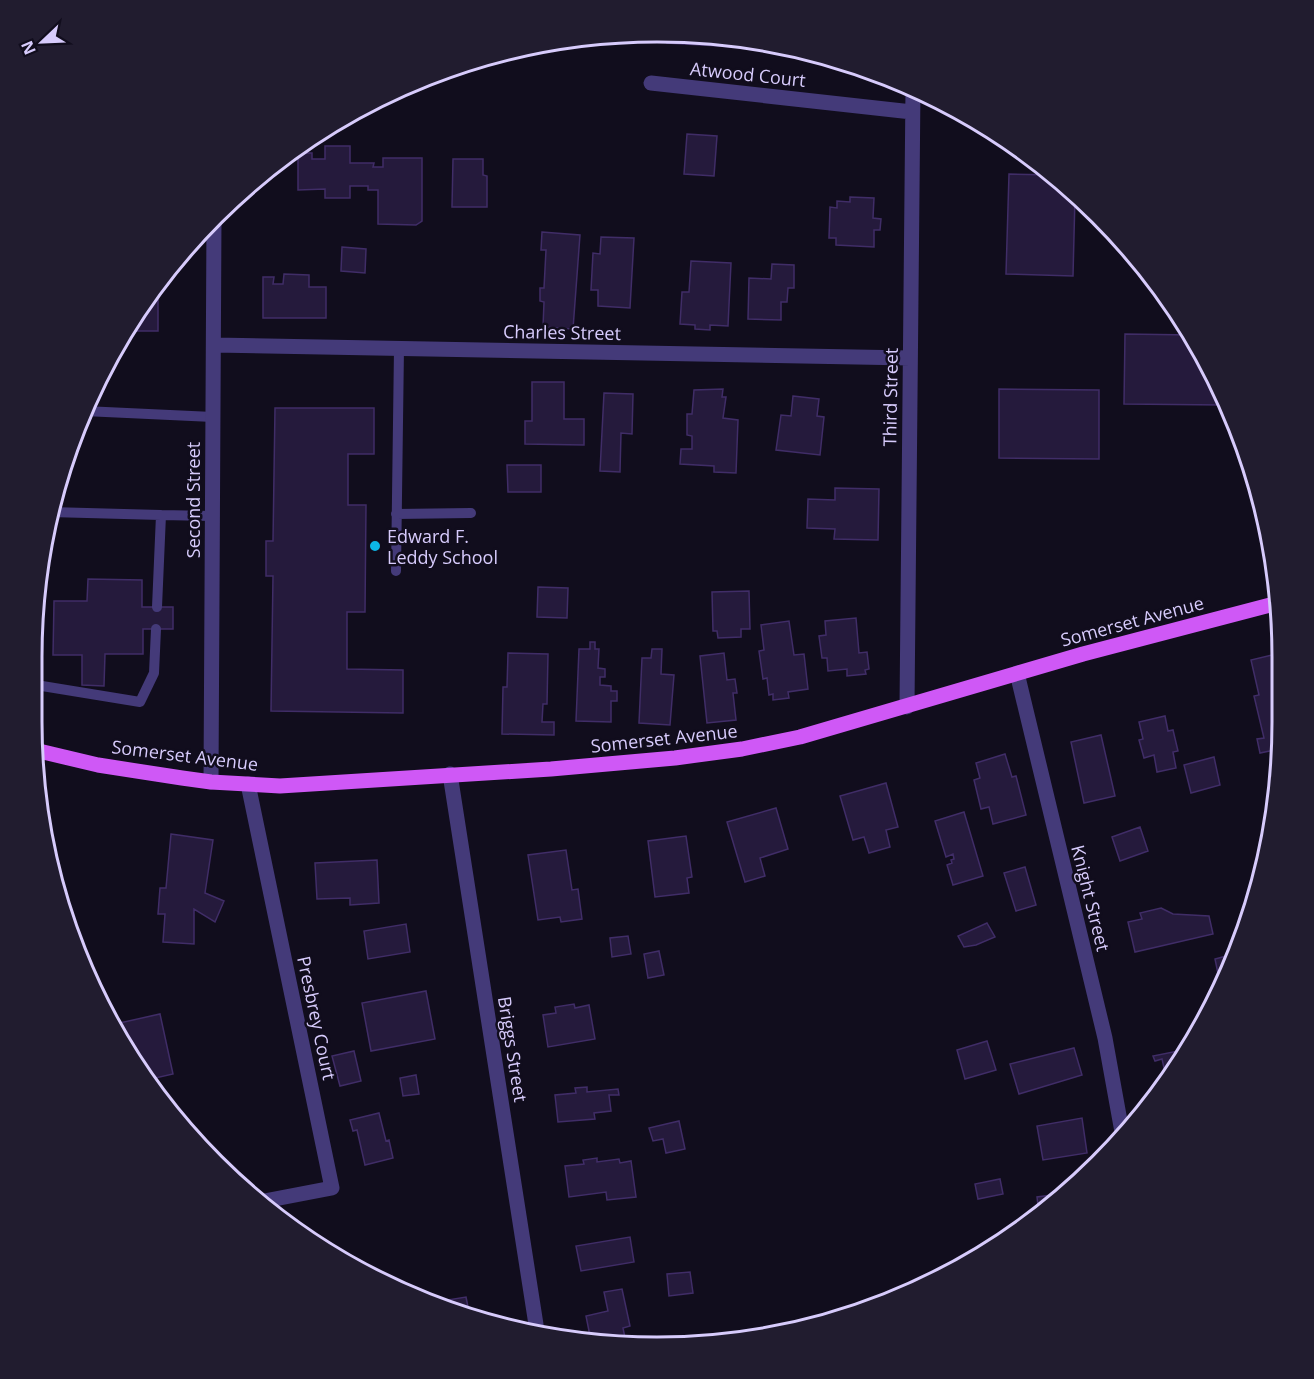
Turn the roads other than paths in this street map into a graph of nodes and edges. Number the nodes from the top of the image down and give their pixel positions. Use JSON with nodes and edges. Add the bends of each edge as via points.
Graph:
{"nodes":[{"id":1,"x":651,"y":83,"type":"dead end"},
{"id":2,"x":913,"y":98,"type":"edge"},
{"id":3,"x":912,"y":112,"type":"junction"},
{"id":4,"x":214,"y":231,"type":"edge"},
{"id":5,"x":214,"y":345,"type":"junction"},
{"id":6,"x":399,"y":348,"type":"junction"},
{"id":7,"x":910,"y":358,"type":"junction"},
{"id":8,"x":94,"y":411,"type":"edge"},
{"id":9,"x":213,"y":417,"type":"junction"},
{"id":10,"x":60,"y":512,"type":"edge"},
{"id":11,"x":471,"y":513,"type":"dead end"},
{"id":12,"x":396,"y":514,"type":"junction"},
{"id":13,"x":160,"y":515,"type":"junction"},
{"id":14,"x":212,"y":516,"type":"junction"},
{"id":15,"x":396,"y":571,"type":"dead end"},
{"id":16,"x":1270,"y":605,"type":"edge"},
{"id":17,"x":157,"y":607,"type":"dead end"},
{"id":18,"x":156,"y":629,"type":"dead end"},
{"id":19,"x":1017,"y":674,"type":"junction"},
{"id":20,"x":42,"y":686,"type":"edge"},
{"id":21,"x":907,"y":707,"type":"junction"},
{"id":22,"x":43,"y":752,"type":"edge"},
{"id":23,"x":450,"y":774,"type":"junction"},
{"id":24,"x":211,"y":782,"type":"junction"},
{"id":25,"x":248,"y":784,"type":"junction"},
{"id":26,"x":1122,"y":1124,"type":"edge"},
{"id":27,"x":271,"y":1200,"type":"edge"},
{"id":28,"x":536,"y":1325,"type":"edge"}],
"edges":[{"from":1,"to":3,"type":"street","name":"Atwood Court"},
{"from":2,"to":3,"type":"street","name":"Third Street"},
{"from":3,"to":7,"type":"street","name":"Third Street"},
{"from":4,"to":5,"type":"street","name":"Second Street"},
{"from":5,"to":6,"type":"street","name":"Charles Street"},
{"from":5,"to":9,"type":"street","name":"Second Street"},
{"from":6,"to":7,"type":"street","name":"Charles Street"},
{"from":6,"to":12,"type":"lane"},
{"from":7,"to":21,"type":"street","name":"Third Street"},
{"from":8,"to":9,"type":"lane"},
{"from":9,"to":14,"type":"street","name":"Second Street"},
{"from":10,"to":13,"type":"lane"},
{"from":11,"to":12,"type":"lane"},
{"from":12,"to":15,"type":"lane"},
{"from":13,"to":14,"type":"lane"},
{"from":13,"to":17,"type":"lane"},
{"from":14,"to":24,"type":"street","name":"Second Street"},
{"from":16,"to":19,"type":"main road","name":"Somerset Avenue"},
{"from":18,"to":20,"type":"lane","via":[[154,673],[140,702]]},
{"from":19,"to":21,"type":"main road","name":"Somerset Avenue"},
{"from":19,"to":26,"type":"street","name":"Knight Street","via":[[1105,1038]]},
{"from":21,"to":23,"type":"main road","name":"Somerset Avenue","via":[[800,737],[712,754]]},
{"from":22,"to":24,"type":"main road","name":"Somerset Avenue","via":[[98,765]]},
{"from":23,"to":25,"type":"main road","name":"Somerset Avenue","via":[[280,786]]},
{"from":23,"to":28,"type":"street","name":"Briggs Street"},
{"from":24,"to":25,"type":"main road","name":"Somerset Avenue"},
{"from":25,"to":27,"type":"street","name":"Presbrey Court","via":[[332,1188]]}]}
